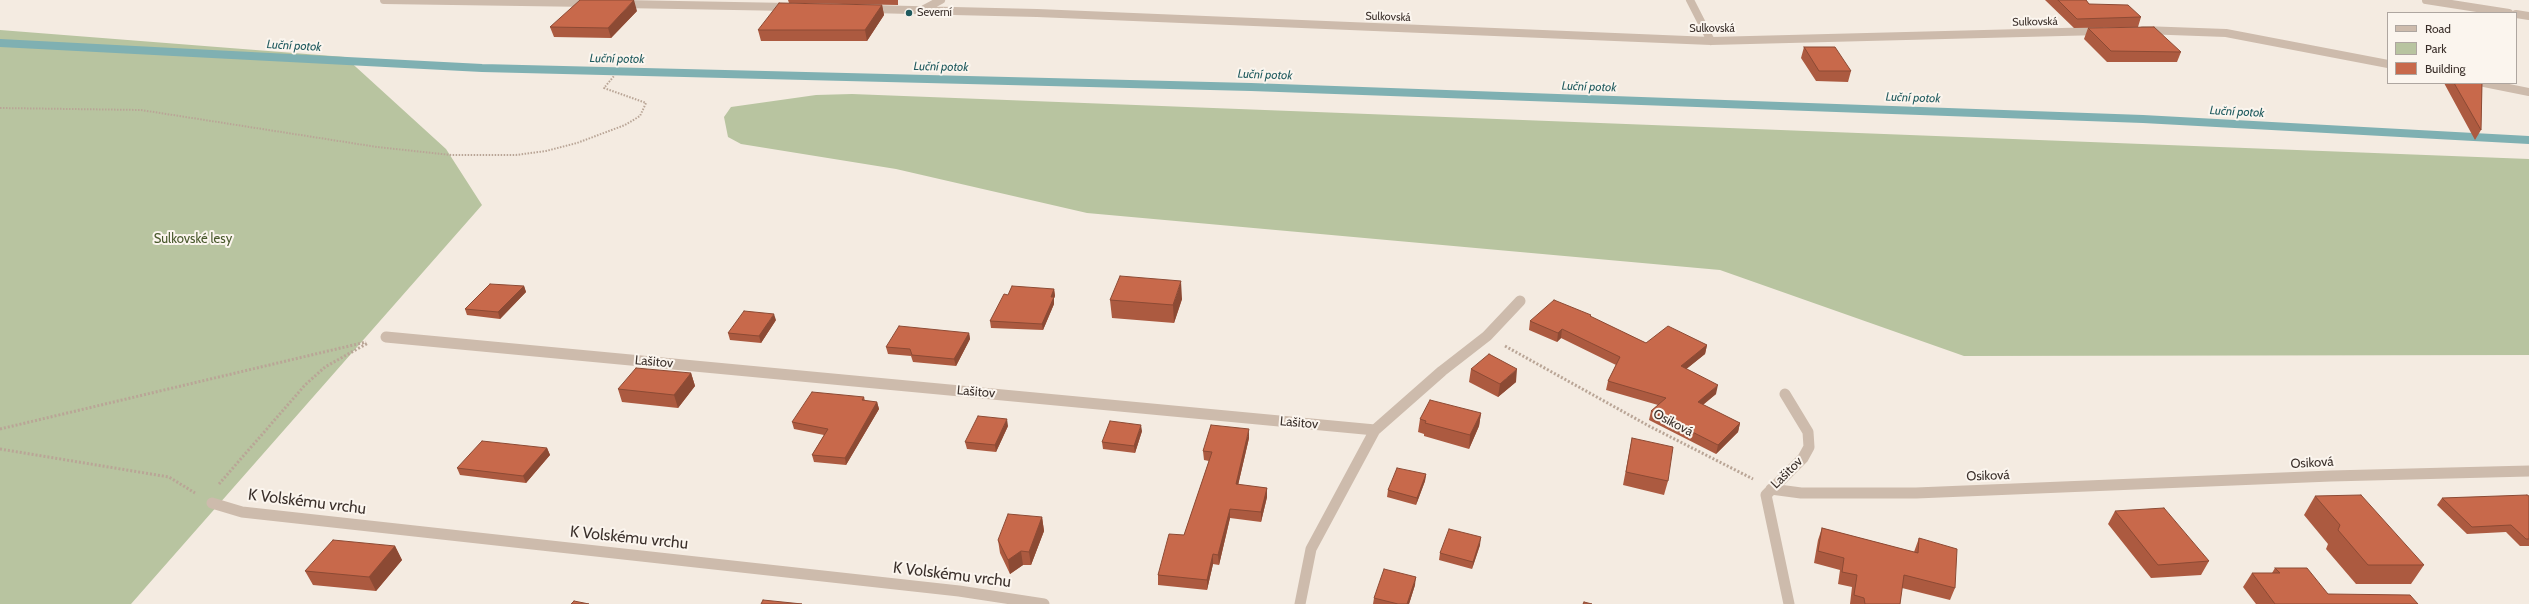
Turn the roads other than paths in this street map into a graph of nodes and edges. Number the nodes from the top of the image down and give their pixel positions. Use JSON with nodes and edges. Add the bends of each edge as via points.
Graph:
{"nodes":[{"id":1,"x":384,"y":0,"type":"edge"},
{"id":2,"x":941,"y":0,"type":"edge"},
{"id":3,"x":1690,"y":0,"type":"edge"},
{"id":4,"x":2426,"y":0,"type":"edge"},
{"id":5,"x":600,"y":4,"type":"edge"},
{"id":6,"x":616,"y":4,"type":"edge"},
{"id":7,"x":802,"y":7,"type":"edge"},
{"id":8,"x":864,"y":8,"type":"edge"},
{"id":9,"x":924,"y":9,"type":"junction"},
{"id":10,"x":2503,"y":12,"type":"edge"},
{"id":11,"x":2517,"y":14,"type":"edge"},
{"id":12,"x":2529,"y":16,"type":"edge"},
{"id":13,"x":2134,"y":30,"type":"edge"},
{"id":14,"x":2110,"y":31,"type":"edge"},
{"id":15,"x":1711,"y":41,"type":"junction"},
{"id":16,"x":2387,"y":64,"type":"edge"},
{"id":17,"x":2489,"y":84,"type":"edge"},
{"id":18,"x":2529,"y":92,"type":"edge"},
{"id":19,"x":1520,"y":301,"type":"dead end"},
{"id":20,"x":386,"y":337,"type":"road end"},
{"id":21,"x":1785,"y":394,"type":"dead end"},
{"id":22,"x":1375,"y":430,"type":"junction"},
{"id":23,"x":2529,"y":471,"type":"edge"},
{"id":24,"x":1771,"y":489,"type":"junction"},
{"id":25,"x":212,"y":503,"type":"road end"},
{"id":26,"x":1044,"y":604,"type":"edge"},
{"id":27,"x":1300,"y":604,"type":"edge"},
{"id":28,"x":1789,"y":604,"type":"edge"}],
"edges":[{"from":1,"to":5,"type":"street"},
{"from":2,"to":9,"type":"street"},
{"from":3,"to":15,"type":"street"},
{"from":4,"to":10,"type":"street"},
{"from":6,"to":7,"type":"street"},
{"from":8,"to":9,"type":"street","name":"Sulkovská"},
{"from":9,"to":15,"type":"street","name":"Sulkovská"},
{"from":11,"to":12,"type":"street"},
{"from":13,"to":16,"type":"street","via":[[2226,33]]},
{"from":14,"to":15,"type":"street","name":"Sulkovská"},
{"from":17,"to":18,"type":"street"},
{"from":19,"to":22,"type":"street","via":[[1487,336],[1442,371]]},
{"from":20,"to":22,"type":"street","name":"Lašitov"},
{"from":21,"to":24,"type":"street","name":"Lašitov","via":[[1808,432],[1810,447],[1803,458]]},
{"from":22,"to":27,"type":"street","via":[[1311,549]]},
{"from":23,"to":24,"type":"street","name":"Osiková","via":[[2331,476],[1916,493],[1802,493]]},
{"from":24,"to":28,"type":"street","name":"Lašitov","via":[[1766,495]]},
{"from":25,"to":26,"type":"street","name":"K Volskému vrchu","via":[[242,512],[959,591]]}]}
